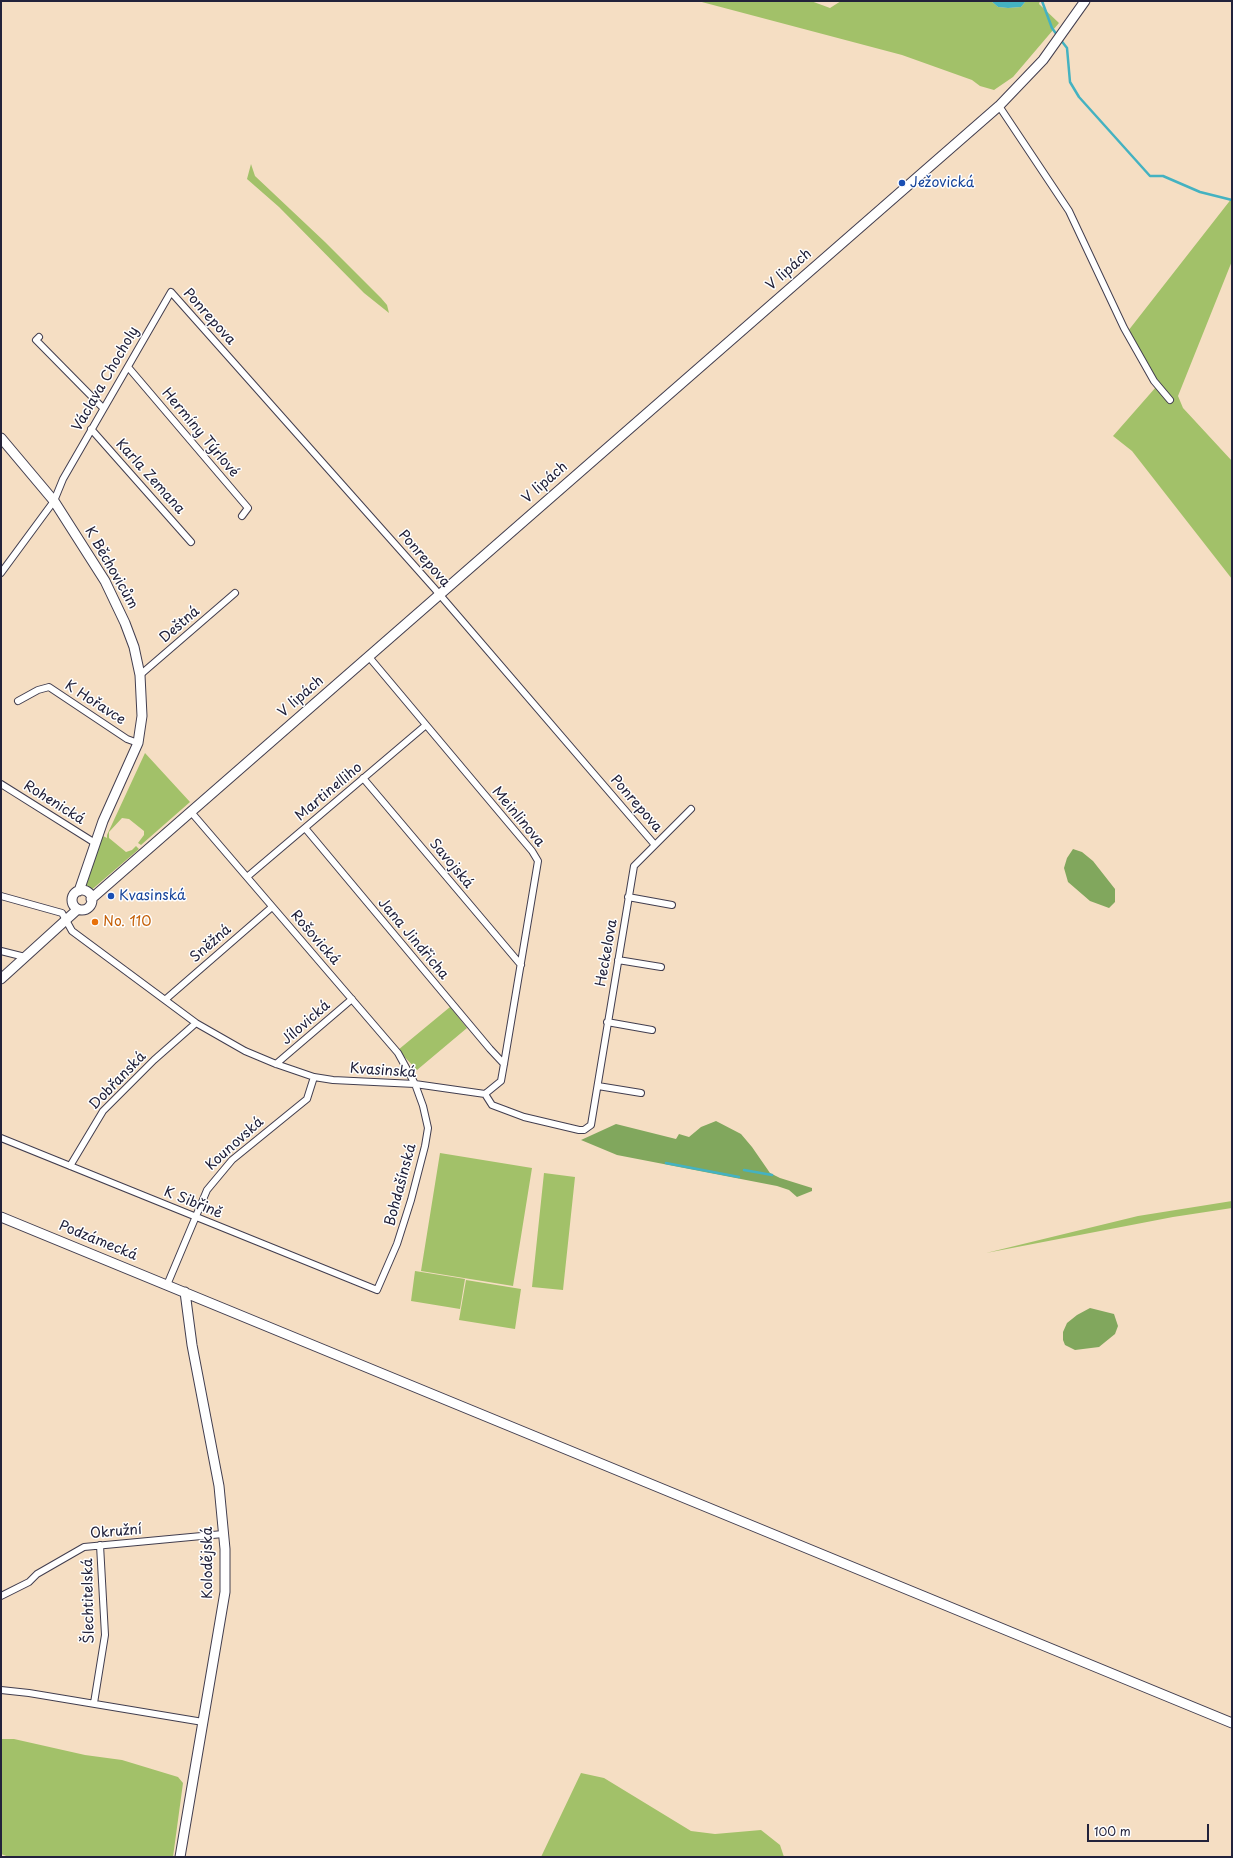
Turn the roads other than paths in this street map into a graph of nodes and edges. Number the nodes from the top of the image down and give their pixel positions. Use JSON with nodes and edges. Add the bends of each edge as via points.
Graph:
{"nodes":[{"id":1,"x":1085,"y":1,"type":"edge"},
{"id":2,"x":999,"y":106,"type":"junction"},
{"id":3,"x":171,"y":292,"type":"joint"},
{"id":4,"x":39,"y":336,"type":"dead end"},
{"id":5,"x":128,"y":367,"type":"junction"},
{"id":6,"x":1170,"y":400,"type":"dead end"},
{"id":7,"x":103,"y":408,"type":"junction"},
{"id":8,"x":91,"y":429,"type":"junction"},
{"id":9,"x":1,"y":438,"type":"edge"},
{"id":10,"x":54,"y":501,"type":"junction"},
{"id":11,"x":242,"y":516,"type":"dead end"},
{"id":12,"x":191,"y":542,"type":"dead end"},
{"id":13,"x":1,"y":573,"type":"edge"},
{"id":14,"x":235,"y":593,"type":"dead end"},
{"id":15,"x":440,"y":595,"type":"junction"},
{"id":16,"x":369,"y":657,"type":"junction"},
{"id":17,"x":140,"y":675,"type":"junction"},
{"id":18,"x":18,"y":701,"type":"dead end"},
{"id":19,"x":426,"y":725,"type":"junction"},
{"id":20,"x":138,"y":743,"type":"junction"},
{"id":21,"x":363,"y":778,"type":"junction"},
{"id":22,"x":1,"y":784,"type":"edge"},
{"id":23,"x":691,"y":809,"type":"dead end"},
{"id":24,"x":191,"y":812,"type":"junction"},
{"id":25,"x":305,"y":828,"type":"junction"},
{"id":26,"x":95,"y":843,"type":"junction"},
{"id":27,"x":655,"y":845,"type":"junction"},
{"id":28,"x":247,"y":877,"type":"junction"},
{"id":29,"x":79,"y":890,"type":"junction"},
{"id":30,"x":1,"y":896,"type":"edge"},
{"id":31,"x":628,"y":897,"type":"junction"},
{"id":32,"x":91,"y":899,"type":"junction"},
{"id":33,"x":672,"y":905,"type":"dead end"},
{"id":34,"x":272,"y":907,"type":"junction"},
{"id":35,"x":76,"y":908,"type":"junction"},
{"id":36,"x":68,"y":919,"type":"junction"},
{"id":37,"x":1,"y":951,"type":"edge"},
{"id":38,"x":25,"y":957,"type":"junction"},
{"id":39,"x":618,"y":960,"type":"junction"},
{"id":40,"x":521,"y":965,"type":"junction"},
{"id":41,"x":661,"y":967,"type":"dead end"},
{"id":42,"x":1,"y":979,"type":"edge"},
{"id":43,"x":166,"y":999,"type":"junction"},
{"id":44,"x":352,"y":999,"type":"junction"},
{"id":45,"x":607,"y":1022,"type":"junction"},
{"id":46,"x":196,"y":1023,"type":"junction"},
{"id":47,"x":652,"y":1030,"type":"dead end"},
{"id":48,"x":276,"y":1064,"type":"junction"},
{"id":49,"x":504,"y":1064,"type":"junction"},
{"id":50,"x":314,"y":1077,"type":"junction"},
{"id":51,"x":415,"y":1084,"type":"junction"},
{"id":52,"x":598,"y":1086,"type":"junction"},
{"id":53,"x":485,"y":1094,"type":"junction"},
{"id":54,"x":641,"y":1094,"type":"dead end"},
{"id":55,"x":1,"y":1138,"type":"edge"},
{"id":56,"x":70,"y":1166,"type":"junction"},
{"id":57,"x":1,"y":1216,"type":"edge"},
{"id":58,"x":194,"y":1216,"type":"junction"},
{"id":59,"x":167,"y":1285,"type":"junction"},
{"id":60,"x":377,"y":1290,"type":"joint"},
{"id":61,"x":185,"y":1292,"type":"junction"},
{"id":62,"x":223,"y":1534,"type":"junction"},
{"id":63,"x":100,"y":1545,"type":"junction"},
{"id":64,"x":1,"y":1596,"type":"edge"},
{"id":65,"x":1,"y":1690,"type":"edge"},
{"id":66,"x":94,"y":1704,"type":"junction"},
{"id":67,"x":203,"y":1722,"type":"junction"},
{"id":68,"x":1232,"y":1722,"type":"edge"},
{"id":69,"x":180,"y":1857,"type":"edge"}],
"edges":[{"from":1,"to":2,"type":"street","name":"V lipách","via":[[1042,60]]},
{"from":2,"to":6,"type":"street","via":[[1069,211],[1124,328],[1154,381]]},
{"from":2,"to":15,"type":"street","name":"V lipách"},
{"from":3,"to":5,"type":"street","name":"Václava Chocholy"},
{"from":3,"to":15,"type":"street","name":"Ponrepova"},
{"from":4,"to":7,"type":"street","via":[[36,340]]},
{"from":5,"to":7,"type":"street","name":"Václava Chocholy"},
{"from":5,"to":11,"type":"street","name":"Hermíny Týrlové","via":[[248,508]]},
{"from":7,"to":8,"type":"street","name":"Václava Chocholy"},
{"from":8,"to":10,"type":"street","name":"Václava Chocholy","via":[[63,479]]},
{"from":8,"to":12,"type":"street","name":"Karla Zemana"},
{"from":9,"to":10,"type":"street","name":"K Běchovicům"},
{"from":10,"to":13,"type":"street","name":"Václava Chocholy"},
{"from":10,"to":17,"type":"street","name":"K Běchovicům","via":[[105,581],[134,647]]},
{"from":14,"to":17,"type":"street","name":"Deštná"},
{"from":15,"to":16,"type":"street","name":"V lipách"},
{"from":15,"to":27,"type":"street","name":"Ponrepova"},
{"from":16,"to":19,"type":"street","name":"Meinlinova"},
{"from":16,"to":24,"type":"street","name":"V lipách"},
{"from":17,"to":20,"type":"street","name":"K Běchovicům","via":[[142,716]]},
{"from":18,"to":20,"type":"street","name":"K Hořavce","via":[[49,687],[127,739]]},
{"from":19,"to":21,"type":"street","name":"Martinelliho"},
{"from":19,"to":40,"type":"street","name":"Meinlinova","via":[[536,857],[538,867]]},
{"from":20,"to":26,"type":"street","name":"K Běchovicům"},
{"from":21,"to":25,"type":"street","name":"Martinelliho"},
{"from":21,"to":40,"type":"street","name":"Savojská"},
{"from":22,"to":26,"type":"street","name":"Rohenická"},
{"from":23,"to":27,"type":"street","name":"Heckelova"},
{"from":24,"to":28,"type":"street","name":"Rošovická"},
{"from":24,"to":32,"type":"street","name":"V lipách"},
{"from":25,"to":28,"type":"street","name":"Martinelliho"},
{"from":25,"to":49,"type":"street","name":"Jana Jindřicha"},
{"from":26,"to":29,"type":"street","name":"K Běchovicům"},
{"from":27,"to":31,"type":"street","name":"Heckelova","via":[[634,866]]},
{"from":28,"to":34,"type":"street","name":"Rošovická"},
{"from":29,"to":32,"type":"street","via":[[87,892]]},
{"from":29,"to":35,"type":"street","via":[[72,896]]},
{"from":30,"to":36,"type":"street","name":"Kvasinská","via":[[62,913]]},
{"from":31,"to":33,"type":"street"},
{"from":31,"to":39,"type":"street","name":"Heckelova"},
{"from":32,"to":35,"type":"street","via":[[89,907],[83,910]]},
{"from":34,"to":43,"type":"street","name":"Sněžná"},
{"from":34,"to":44,"type":"street","name":"Rošovická"},
{"from":35,"to":36,"type":"street"},
{"from":36,"to":38,"type":"street"},
{"from":36,"to":43,"type":"street","name":"Kvasinská","via":[[72,931]]},
{"from":37,"to":38,"type":"street"},
{"from":38,"to":42,"type":"street"},
{"from":39,"to":41,"type":"street"},
{"from":39,"to":45,"type":"street","name":"Heckelova"},
{"from":40,"to":49,"type":"street","name":"Meinlinova"},
{"from":43,"to":46,"type":"street","name":"Kvasinská"},
{"from":44,"to":48,"type":"street","name":"Jílovická"},
{"from":44,"to":51,"type":"street","name":"Rošovická","via":[[401,1057]]},
{"from":45,"to":47,"type":"street"},
{"from":45,"to":52,"type":"street","name":"Heckelova"},
{"from":46,"to":48,"type":"street","name":"Kvasinská","via":[[245,1051]]},
{"from":46,"to":56,"type":"street","name":"Dobřanská","via":[[148,1066],[103,1112]]},
{"from":48,"to":50,"type":"street","name":"Kvasinská"},
{"from":49,"to":53,"type":"street","name":"Meinlinova","via":[[500,1081]]},
{"from":50,"to":51,"type":"street","name":"Kvasinská"},
{"from":50,"to":58,"type":"street","name":"Kounovská","via":[[307,1099],[232,1160],[206,1190]]},
{"from":51,"to":53,"type":"street","name":"Kvasinská"},
{"from":51,"to":60,"type":"street","name":"Bohdašínská","via":[[424,1106],[428,1128],[425,1146],[397,1244]]},
{"from":52,"to":53,"type":"street","name":"Heckelova","via":[[590,1124],[584,1130],[524,1116],[492,1105]]},
{"from":52,"to":54,"type":"street"},
{"from":55,"to":56,"type":"street","name":"K Sibřině"},
{"from":56,"to":58,"type":"street","name":"K Sibřině"},
{"from":57,"to":59,"type":"street","name":"Podzámecká"},
{"from":58,"to":59,"type":"street","name":"Kounovská"},
{"from":58,"to":60,"type":"street","name":"K Sibřině"},
{"from":59,"to":61,"type":"street","name":"Podzámecká"},
{"from":61,"to":62,"type":"street","name":"Kolodějská","via":[[192,1345],[219,1486]]},
{"from":61,"to":68,"type":"street","name":"Podzámecká"},
{"from":62,"to":63,"type":"street","name":"Okružní"},
{"from":62,"to":67,"type":"street","name":"Kolodějská","via":[[225,1592]]},
{"from":63,"to":64,"type":"street","name":"Okružní","via":[[84,1547],[37,1574],[29,1582]]},
{"from":63,"to":66,"type":"street","name":"Šlechtitelská","via":[[105,1635]]},
{"from":65,"to":66,"type":"street"},
{"from":66,"to":67,"type":"street"},
{"from":67,"to":69,"type":"street","name":"Kolodějská"}]}
